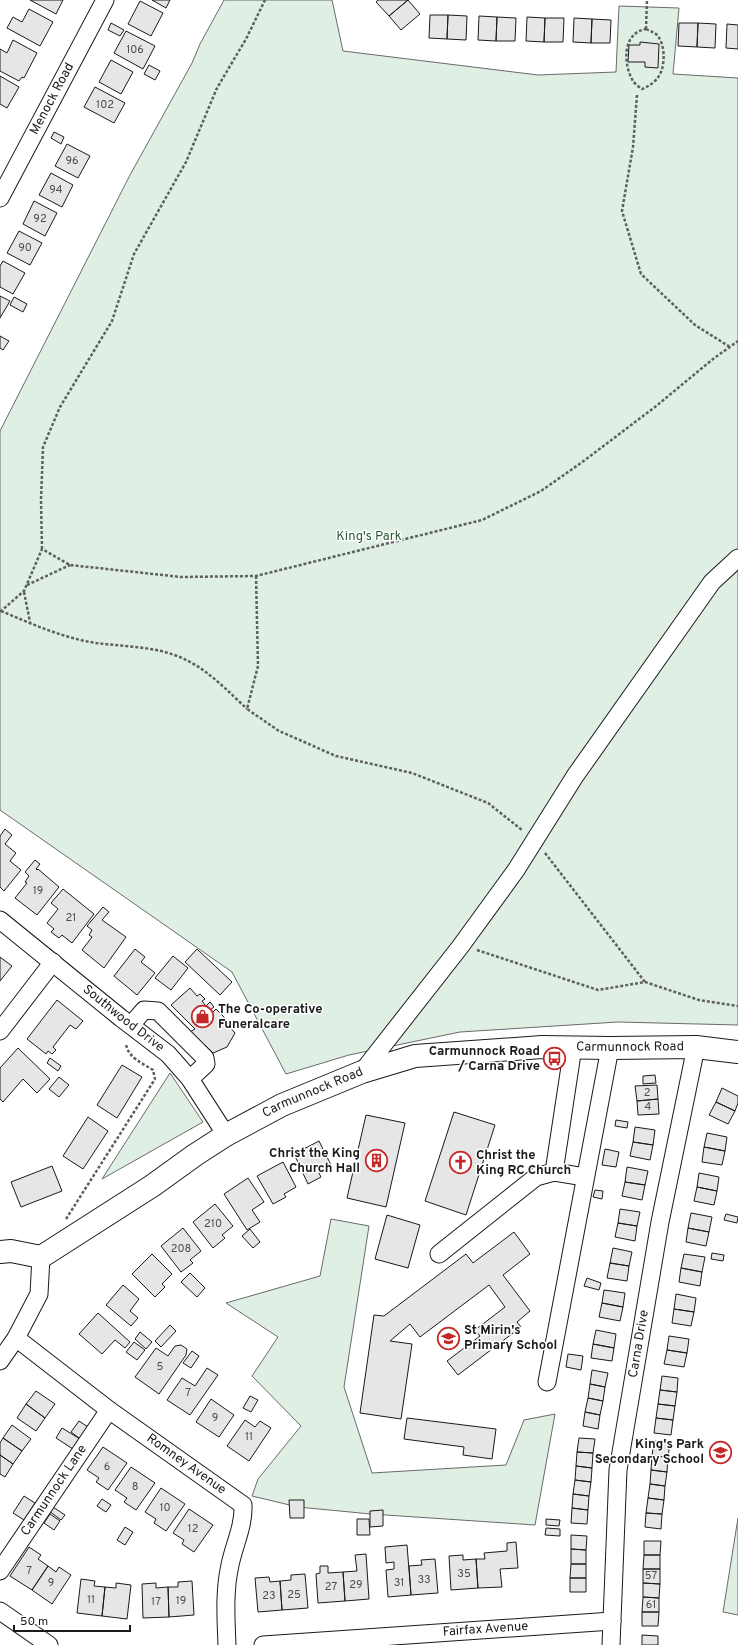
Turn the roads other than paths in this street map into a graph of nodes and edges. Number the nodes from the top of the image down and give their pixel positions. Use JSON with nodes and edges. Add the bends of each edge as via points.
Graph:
{"nodes":[{"id":1,"x":105,"y":0,"type":"edge"},
{"id":2,"x":0,"y":198,"type":"edge"},
{"id":3,"x":738,"y":558,"type":"edge"},
{"id":4,"x":0,"y":920,"type":"edge"},
{"id":5,"x":53,"y":962,"type":"junction"},
{"id":6,"x":131,"y":1025,"type":"junction"},
{"id":7,"x":0,"y":1031,"type":"edge"},
{"id":8,"x":696,"y":1047,"type":"junction"},
{"id":9,"x":573,"y":1048,"type":"junction"},
{"id":10,"x":610,"y":1048,"type":"junction"},
{"id":11,"x":738,"y":1052,"type":"edge"},
{"id":12,"x":362,"y":1072,"type":"junction"},
{"id":13,"x":190,"y":1079,"type":"junction"},
{"id":14,"x":226,"y":1135,"type":"junction"},
{"id":15,"x":554,"y":1172,"type":"junction"},
{"id":16,"x":585,"y":1177,"type":"junction"},
{"id":17,"x":0,"y":1252,"type":"edge"},
{"id":18,"x":439,"y":1254,"type":"dead end"},
{"id":19,"x":41,"y":1258,"type":"junction"},
{"id":20,"x":16,"y":1338,"type":"junction"},
{"id":21,"x":0,"y":1361,"type":"edge"},
{"id":22,"x":547,"y":1382,"type":"dead end"},
{"id":23,"x":109,"y":1410,"type":"junction"},
{"id":24,"x":0,"y":1571,"type":"edge"},
{"id":25,"x":0,"y":1611,"type":"edge"},
{"id":26,"x":612,"y":1621,"type":"junction"},
{"id":27,"x":49,"y":1645,"type":"edge"},
{"id":28,"x":227,"y":1645,"type":"edge"},
{"id":29,"x":262,"y":1645,"type":"edge"},
{"id":30,"x":611,"y":1645,"type":"edge"}],
"edges":[{"from":1,"to":2,"type":"street","name":"Menock Road"},
{"from":3,"to":12,"type":"street","via":[[712,582],[575,776],[516,870],[462,945]]},
{"from":4,"to":5,"type":"street","name":"Southwood Drive"},
{"from":5,"to":6,"type":"street","name":"Southwood Drive"},
{"from":5,"to":7,"type":"street"},
{"from":6,"to":13,"type":"street","name":"Southwood Drive","via":[[168,1054]]},
{"from":6,"to":13,"type":"street","via":[[144,1010],[158,1011],[205,1058],[206,1064]]},
{"from":8,"to":10,"type":"main road","name":"Carmunnock Road"},
{"from":8,"to":11,"type":"main road","name":"Carmunnock Road"},
{"from":8,"to":26,"type":"street","name":"Carna Drive","via":[[660,1222],[618,1470]]},
{"from":9,"to":10,"type":"main road","name":"Carmunnock Road"},
{"from":9,"to":12,"type":"main road","name":"Carmunnock Road","via":[[542,1047],[415,1056]]},
{"from":9,"to":15,"type":"street"},
{"from":10,"to":16,"type":"street"},
{"from":12,"to":14,"type":"main road","name":"Carmunnock Road","via":[[282,1105]]},
{"from":13,"to":14,"type":"street","name":"Southwood Drive"},
{"from":14,"to":19,"type":"main road","name":"Carmunnock Road"},
{"from":15,"to":16,"type":"street"},
{"from":15,"to":18,"type":"street","via":[[536,1177]]},
{"from":16,"to":22,"type":"street"},
{"from":17,"to":19,"type":"main road","via":[[11,1251]]},
{"from":19,"to":20,"type":"street","via":[[39,1294]]},
{"from":20,"to":21,"type":"street"},
{"from":20,"to":23,"type":"street","name":"Romney Avenue"},
{"from":23,"to":24,"type":"street","name":"Carmunnock Lane"},
{"from":23,"to":28,"type":"street","name":"Romney Avenue","via":[[244,1505],[244,1517],[230,1565],[224,1602]]},
{"from":25,"to":27,"type":"street"},
{"from":26,"to":29,"type":"street","name":"Fairfax Avenue"},
{"from":26,"to":30,"type":"street","name":"Carna Drive"}]}
